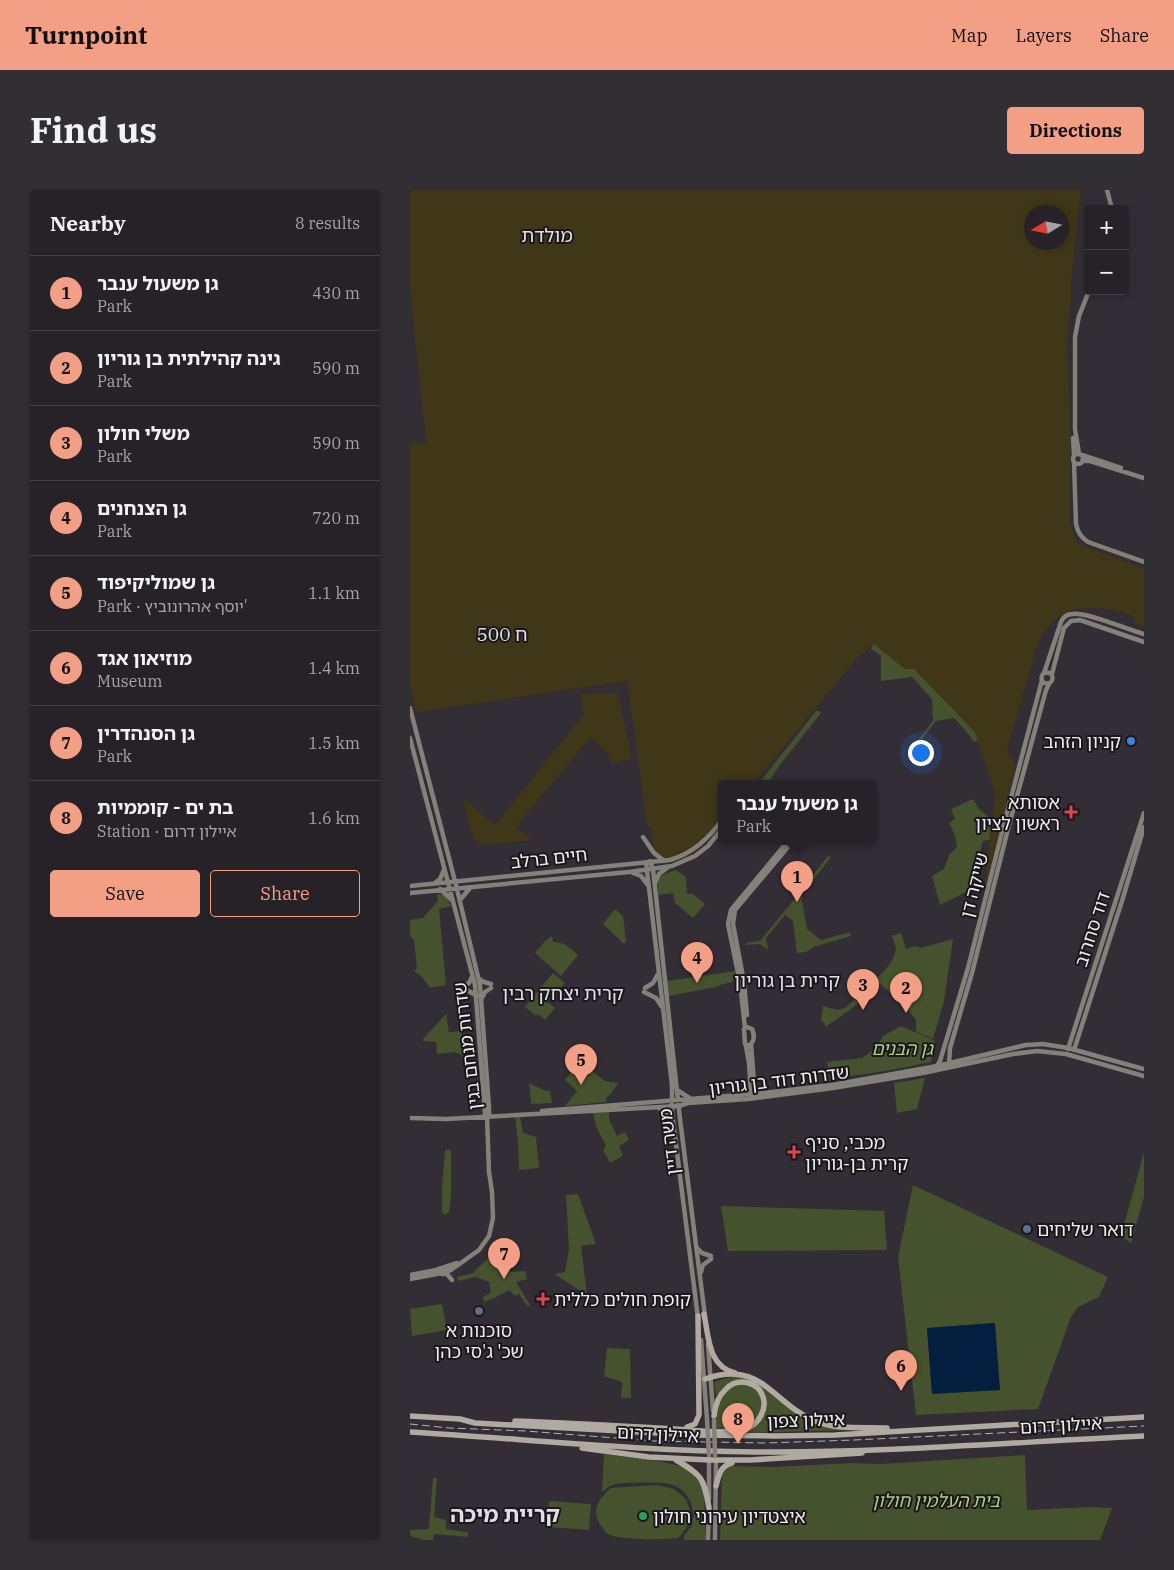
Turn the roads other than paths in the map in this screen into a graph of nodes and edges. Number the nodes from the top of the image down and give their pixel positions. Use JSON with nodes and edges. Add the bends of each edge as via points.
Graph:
{"nodes":[{"id":1,"x":1108,"y":190,"type":"edge"},
{"id":2,"x":1111,"y":205,"type":"edge"},
{"id":3,"x":1087,"y":295,"type":"edge"},
{"id":4,"x":1075,"y":429,"type":"junction"},
{"id":5,"x":1079,"y":459,"type":"junction"},
{"id":6,"x":1144,"y":478,"type":"edge"},
{"id":7,"x":1144,"y":562,"type":"edge"},
{"id":8,"x":1144,"y":634,"type":"edge"},
{"id":9,"x":1144,"y":642,"type":"edge"},
{"id":10,"x":1044,"y":673,"type":"junction"},
{"id":11,"x":1052,"y":674,"type":"junction"},
{"id":12,"x":1042,"y":680,"type":"junction"},
{"id":13,"x":1049,"y":684,"type":"junction"},
{"id":14,"x":410,"y":708,"type":"edge"},
{"id":15,"x":410,"y":714,"type":"edge"},
{"id":16,"x":410,"y":738,"type":"edge"},
{"id":17,"x":1144,"y":812,"type":"edge"},
{"id":18,"x":718,"y":825,"type":"edge"},
{"id":19,"x":1144,"y":827,"type":"edge"},
{"id":20,"x":718,"y":834,"type":"edge"},
{"id":21,"x":643,"y":837,"type":"dead end"},
{"id":22,"x":785,"y":845,"type":"edge"},
{"id":23,"x":790,"y":845,"type":"edge"},
{"id":24,"x":670,"y":860,"type":"junction"},
{"id":25,"x":648,"y":862,"type":"junction"},
{"id":26,"x":668,"y":867,"type":"junction"},
{"id":27,"x":444,"y":868,"type":"junction"},
{"id":28,"x":650,"y":870,"type":"junction"},
{"id":29,"x":629,"y":872,"type":"junction"},
{"id":30,"x":453,"y":873,"type":"junction"},
{"id":31,"x":448,"y":882,"type":"junction"},
{"id":32,"x":455,"y":882,"type":"junction"},
{"id":33,"x":461,"y":882,"type":"junction"},
{"id":34,"x":434,"y":884,"type":"junction"},
{"id":35,"x":410,"y":886,"type":"edge"},
{"id":36,"x":652,"y":887,"type":"junction"},
{"id":37,"x":449,"y":888,"type":"junction"},
{"id":38,"x":457,"y":888,"type":"junction"},
{"id":39,"x":470,"y":888,"type":"junction"},
{"id":40,"x":440,"y":889,"type":"junction"},
{"id":41,"x":410,"y":892,"type":"edge"},
{"id":42,"x":452,"y":900,"type":"junction"},
{"id":43,"x":460,"y":900,"type":"junction"},
{"id":44,"x":658,"y":967,"type":"junction"},
{"id":45,"x":473,"y":975,"type":"junction"},
{"id":46,"x":479,"y":978,"type":"junction"},
{"id":47,"x":477,"y":996,"type":"junction"},
{"id":48,"x":481,"y":1002,"type":"junction"},
{"id":49,"x":663,"y":1009,"type":"junction"},
{"id":50,"x":747,"y":1027,"type":"junction"},
{"id":51,"x":946,"y":1041,"type":"junction"},
{"id":52,"x":749,"y":1045,"type":"junction"},
{"id":53,"x":950,"y":1048,"type":"junction"},
{"id":54,"x":1071,"y":1048,"type":"junction"},
{"id":55,"x":1069,"y":1055,"type":"junction"},
{"id":56,"x":960,"y":1060,"type":"junction"},
{"id":57,"x":948,"y":1064,"type":"junction"},
{"id":58,"x":937,"y":1066,"type":"junction"},
{"id":59,"x":1144,"y":1069,"type":"edge"},
{"id":60,"x":1144,"y":1076,"type":"edge"},
{"id":61,"x":750,"y":1082,"type":"junction"},
{"id":62,"x":677,"y":1090,"type":"junction"},
{"id":63,"x":754,"y":1093,"type":"junction"},
{"id":64,"x":740,"y":1095,"type":"junction"},
{"id":65,"x":748,"y":1098,"type":"junction"},
{"id":66,"x":672,"y":1101,"type":"junction"},
{"id":67,"x":690,"y":1101,"type":"junction"},
{"id":68,"x":679,"y":1103,"type":"junction"},
{"id":69,"x":755,"y":1104,"type":"dead end"},
{"id":70,"x":489,"y":1107,"type":"junction"},
{"id":71,"x":658,"y":1107,"type":"junction"},
{"id":72,"x":672,"y":1107,"type":"junction"},
{"id":73,"x":496,"y":1114,"type":"junction"},
{"id":74,"x":487,"y":1115,"type":"junction"},
{"id":75,"x":410,"y":1118,"type":"edge"},
{"id":76,"x":680,"y":1119,"type":"junction"},
{"id":77,"x":673,"y":1120,"type":"junction"},
{"id":78,"x":696,"y":1246,"type":"junction"},
{"id":79,"x":447,"y":1269,"type":"junction"},
{"id":80,"x":441,"y":1273,"type":"junction"},
{"id":81,"x":410,"y":1275,"type":"edge"},
{"id":82,"x":700,"y":1275,"type":"junction"},
{"id":83,"x":410,"y":1279,"type":"edge"},
{"id":84,"x":452,"y":1280,"type":"dead end"},
{"id":85,"x":701,"y":1315,"type":"junction"},
{"id":86,"x":749,"y":1376,"type":"junction"},
{"id":87,"x":708,"y":1378,"type":"junction"},
{"id":88,"x":410,"y":1416,"type":"edge"},
{"id":89,"x":1144,"y":1417,"type":"edge"},
{"id":90,"x":712,"y":1418,"type":"junction"},
{"id":91,"x":460,"y":1419,"type":"junction"},
{"id":92,"x":664,"y":1428,"type":"junction"},
{"id":93,"x":921,"y":1429,"type":"junction"},
{"id":94,"x":410,"y":1432,"type":"edge"},
{"id":95,"x":1144,"y":1436,"type":"edge"},
{"id":96,"x":503,"y":1438,"type":"junction"},
{"id":97,"x":900,"y":1448,"type":"junction"},
{"id":98,"x":713,"y":1458,"type":"junction"},
{"id":99,"x":674,"y":1459,"type":"junction"},
{"id":100,"x":750,"y":1460,"type":"junction"},
{"id":101,"x":716,"y":1486,"type":"junction"},
{"id":102,"x":709,"y":1508,"type":"junction"},
{"id":103,"x":708,"y":1540,"type":"edge"},
{"id":104,"x":715,"y":1540,"type":"edge"}],
"edges":[{"from":1,"to":2,"type":"street"},
{"from":3,"to":4,"type":"street","via":[[1075,337]]},
{"from":4,"to":5,"type":"street"},
{"from":4,"to":5,"type":"street","via":[[1074,456]]},
{"from":5,"to":6,"type":"street","via":[[1113,465]]},
{"from":5,"to":7,"type":"street","via":[[1075,482],[1078,532],[1088,542]]},
{"from":8,"to":10,"type":"street","via":[[1084,614],[1067,615],[1061,622]]},
{"from":9,"to":11,"type":"street","via":[[1080,620],[1071,621],[1064,628]]},
{"from":10,"to":11,"type":"street"},
{"from":10,"to":12,"type":"street"},
{"from":11,"to":13,"type":"street","via":[[1053,680]]},
{"from":12,"to":13,"type":"street"},
{"from":12,"to":51,"type":"street","name":"שייקה דן","via":[[968,968]]},
{"from":13,"to":53,"type":"street","name":"שייקה דן","via":[[1019,783]]},
{"from":14,"to":15,"type":"street","name":"שדרות מנחם בגין"},
{"from":15,"to":30,"type":"street","name":"שדרות מנחם בגין"},
{"from":16,"to":27,"type":"street","name":"שדרות מנחם בגין"},
{"from":17,"to":54,"type":"street","name":"דוד סחרוב"},
{"from":18,"to":24,"type":"street","name":"חיים ברלב","via":[[692,851]]},
{"from":19,"to":54,"type":"street","name":"דוד סחרוב"},
{"from":20,"to":26,"type":"street","name":"חיים ברלב","via":[[694,856]]},
{"from":21,"to":24,"type":"street","via":[[657,857]]},
{"from":22,"to":50,"type":"street","via":[[730,910],[728,924]]},
{"from":23,"to":50,"type":"street","via":[[735,910],[733,924],[744,982]]},
{"from":24,"to":25,"type":"street","name":"חיים ברלב"},
{"from":25,"to":28,"type":"street","name":"משה דיין"},
{"from":25,"to":33,"type":"street","name":"חיים ברלב"},
{"from":26,"to":28,"type":"street","name":"חיים ברלב"},
{"from":26,"to":36,"type":"street","via":[[658,874]]},
{"from":27,"to":31,"type":"street","name":"שדרות מנחם בגין"},
{"from":27,"to":34,"type":"street"},
{"from":28,"to":29,"type":"street","name":"חיים ברלב"},
{"from":28,"to":36,"type":"street","name":"משה דיין"},
{"from":29,"to":36,"type":"street","via":[[641,876]]},
{"from":29,"to":39,"type":"street","name":"חיים ברלב"},
{"from":30,"to":32,"type":"street","name":"שדרות מנחם בגין"},
{"from":30,"to":33,"type":"street","name":"שדרות מנחם בגין"},
{"from":31,"to":32,"type":"street","name":"חיים ברלב"},
{"from":31,"to":34,"type":"street","name":"חיים ברלב"},
{"from":31,"to":37,"type":"street","name":"שדרות מנחם בגין"},
{"from":32,"to":33,"type":"street","name":"חיים ברלב"},
{"from":32,"to":38,"type":"street","name":"שדרות מנחם בגין"},
{"from":34,"to":35,"type":"street","name":"חיים ברלב"},
{"from":36,"to":44,"type":"street","name":"משה דיין"},
{"from":36,"to":62,"type":"street","name":"משה דיין"},
{"from":37,"to":38,"type":"street","name":"חיים ברלב"},
{"from":37,"to":40,"type":"street","name":"חיים ברלב"},
{"from":37,"to":42,"type":"street","name":"שדרות מנחם בגין"},
{"from":38,"to":39,"type":"street","name":"חיים ברלב"},
{"from":38,"to":43,"type":"street","name":"שדרות מנחם בגין"},
{"from":39,"to":43,"type":"street"},
{"from":40,"to":41,"type":"street","name":"חיים ברלב"},
{"from":40,"to":42,"type":"street"},
{"from":42,"to":45,"type":"street","name":"שדרות מנחם בגין"},
{"from":43,"to":46,"type":"street","name":"שדרות מנחם בגין"},
{"from":44,"to":49,"type":"street","name":"משה דיין"},
{"from":44,"to":49,"type":"street","via":[[655,980],[644,990],[656,998]]},
{"from":45,"to":47,"type":"street","name":"שדרות מנחם בגין"},
{"from":45,"to":47,"type":"street","via":[[466,988]]},
{"from":46,"to":48,"type":"street","name":"שדרות מנחם בגין"},
{"from":46,"to":48,"type":"street","via":[[491,986]]},
{"from":47,"to":74,"type":"street","name":"שדרות מנחם בגין"},
{"from":48,"to":70,"type":"street","name":"שדרות מנחם בגין"},
{"from":49,"to":66,"type":"street","name":"משה דיין"},
{"from":50,"to":52,"type":"street","via":[[743,1033]]},
{"from":50,"to":52,"type":"street","via":[[754,1034]]},
{"from":51,"to":57,"type":"street"},
{"from":51,"to":58,"type":"street","name":"שייקה דן"},
{"from":52,"to":61,"type":"street"},
{"from":52,"to":63,"type":"street"},
{"from":53,"to":56,"type":"street","via":[[952,1056]]},
{"from":53,"to":57,"type":"street","name":"שייקה דן"},
{"from":54,"to":55,"type":"street","name":"דוד סחרוב"},
{"from":54,"to":56,"type":"street","via":[[1023,1045]]},
{"from":54,"to":59,"type":"street"},
{"from":55,"to":57,"type":"street","via":[[1031,1051]]},
{"from":55,"to":60,"type":"street"},
{"from":56,"to":57,"type":"street"},
{"from":57,"to":58,"type":"street","name":"שדרות דוד בן גוריון"},
{"from":57,"to":63,"type":"street","name":"שדרות דוד בן גוריון","via":[[869,1083]]},
{"from":58,"to":63,"type":"street","name":"שדרות דוד בן גוריון","via":[[841,1083]]},
{"from":61,"to":63,"type":"street"},
{"from":61,"to":64,"type":"street"},
{"from":62,"to":67,"type":"street"},
{"from":62,"to":68,"type":"street","name":"משה דיין"},
{"from":63,"to":64,"type":"street","name":"שדרות דוד בן גוריון"},
{"from":63,"to":65,"type":"street","name":"שדרות דוד בן גוריון"},
{"from":64,"to":67,"type":"street","name":"שדרות דוד בן גוריון"},
{"from":65,"to":67,"type":"street","name":"שדרות דוד בן גוריון"},
{"from":65,"to":69,"type":"street"},
{"from":66,"to":68,"type":"street","name":"שדרות דוד בן גוריון"},
{"from":66,"to":72,"type":"street","name":"משה דיין"},
{"from":66,"to":73,"type":"street","name":"שדרות דוד בן גוריון"},
{"from":67,"to":68,"type":"street","name":"שדרות דוד בן גוריון"},
{"from":67,"to":76,"type":"street","via":[[683,1108]]},
{"from":68,"to":72,"type":"street","name":"שדרות דוד בן גוריון"},
{"from":68,"to":76,"type":"street","name":"משה דיין"},
{"from":70,"to":73,"type":"street"},
{"from":70,"to":74,"type":"street","name":"שדרות מנחם בגין"},
{"from":71,"to":72,"type":"street","name":"שדרות דוד בן גוריון"},
{"from":71,"to":74,"type":"street","name":"שדרות דוד בן גוריון"},
{"from":71,"to":77,"type":"street"},
{"from":72,"to":77,"type":"street","name":"משה דיין"},
{"from":73,"to":74,"type":"street","name":"שדרות דוד בן גוריון"},
{"from":74,"to":75,"type":"street"},
{"from":74,"to":79,"type":"street","via":[[493,1218],[489,1236],[479,1250]]},
{"from":76,"to":78,"type":"street","name":"משה דיין"},
{"from":77,"to":85,"type":"street","name":"משה דיין"},
{"from":78,"to":82,"type":"street","name":"משה דיין"},
{"from":78,"to":82,"type":"street","via":[[711,1258],[703,1265]]},
{"from":79,"to":80,"type":"street"},
{"from":79,"to":81,"type":"street"},
{"from":80,"to":83,"type":"street"},
{"from":80,"to":84,"type":"street"},
{"from":82,"to":85,"type":"street","name":"משה דיין"},
{"from":85,"to":86,"type":"highway","via":[[716,1362],[727,1370]]},
{"from":85,"to":87,"type":"street","name":"משה דיין"},
{"from":85,"to":92,"type":"highway","via":[[698,1418],[690,1427]]},
{"from":86,"to":87,"type":"highway","via":[[732,1374]]},
{"from":86,"to":93,"type":"highway","via":[[804,1415],[825,1425]]},
{"from":87,"to":90,"type":"street","name":"משה דיין"},
{"from":88,"to":91,"type":"highway","name":"איילון צפון"},
{"from":89,"to":93,"type":"highway","name":"איילון צפון"},
{"from":90,"to":92,"type":"highway","via":[[717,1402],[729,1386],[747,1382],[761,1392],[763,1412],[747,1428],[718,1431]]},
{"from":90,"to":98,"type":"street","name":"משה דיין","bridge":true},
{"from":91,"to":92,"type":"highway"},
{"from":91,"to":93,"type":"highway","name":"איילון צפון","via":[[475,1423],[693,1435],[795,1436]]},
{"from":94,"to":96,"type":"highway","name":"איילון דרום"},
{"from":95,"to":97,"type":"highway","name":"איילון דרום"},
{"from":96,"to":97,"type":"highway","name":"איילון דרום","via":[[682,1451]]},
{"from":96,"to":99,"type":"highway"},
{"from":97,"to":100,"type":"highway","via":[[847,1455]]},
{"from":98,"to":99,"type":"highway"},
{"from":98,"to":100,"type":"highway"},
{"from":98,"to":101,"type":"street"},
{"from":98,"to":102,"type":"street"},
{"from":99,"to":102,"type":"highway","via":[[702,1479]]},
{"from":100,"to":101,"type":"highway","via":[[724,1465]]},
{"from":101,"to":104,"type":"street"},
{"from":102,"to":103,"type":"street"}]}
